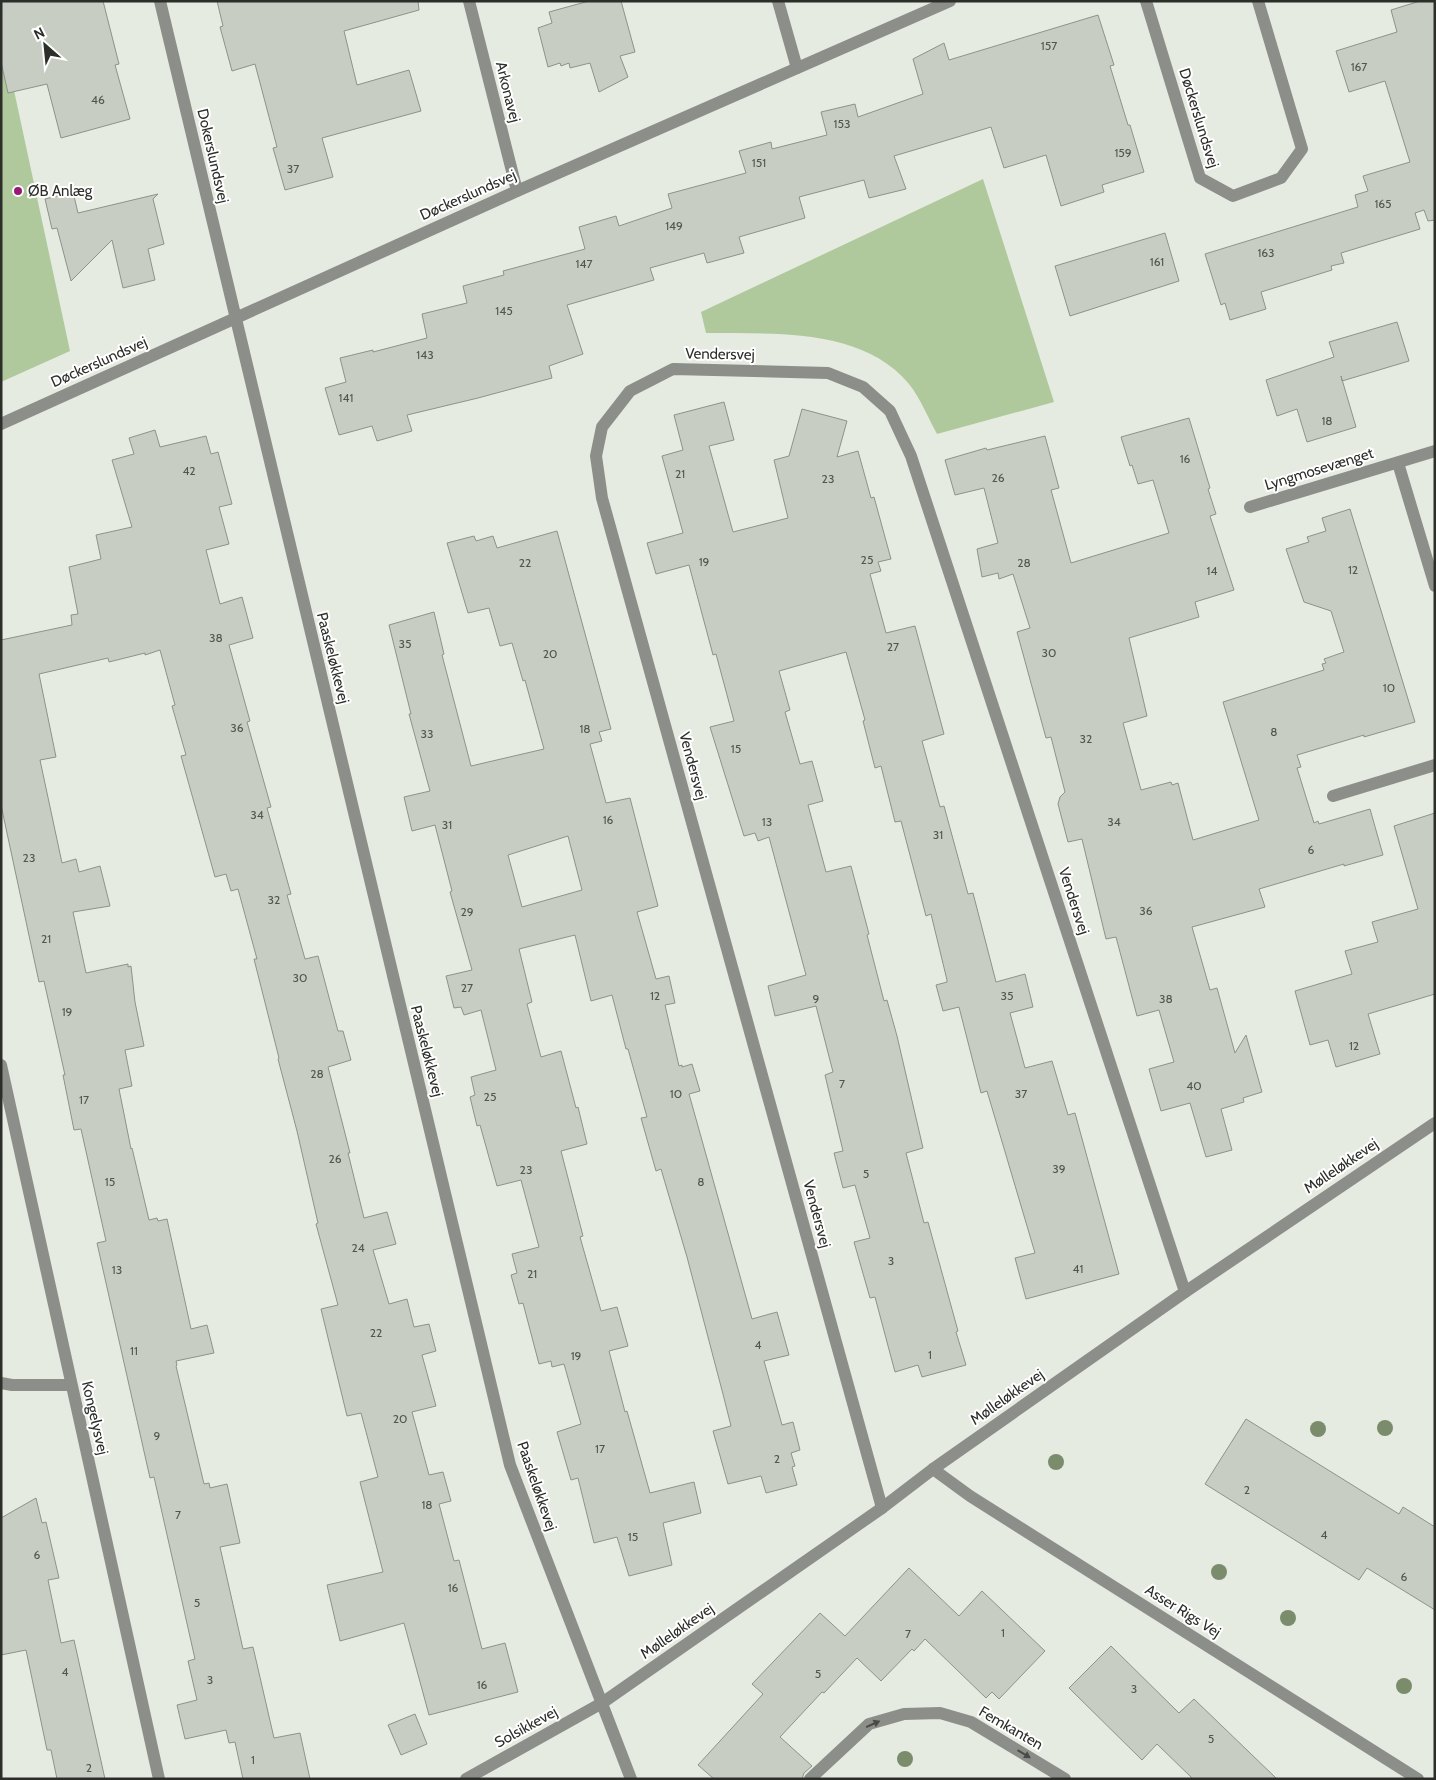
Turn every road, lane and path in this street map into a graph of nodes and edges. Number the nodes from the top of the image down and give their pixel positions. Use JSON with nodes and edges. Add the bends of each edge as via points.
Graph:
{"nodes":[{"id":1,"x":160,"y":1,"type":"edge"},
{"id":2,"x":468,"y":1,"type":"edge"},
{"id":3,"x":778,"y":1,"type":"edge"},
{"id":4,"x":950,"y":1,"type":"edge"},
{"id":5,"x":1146,"y":1,"type":"edge"},
{"id":6,"x":1258,"y":1,"type":"edge"},
{"id":7,"x":797,"y":68,"type":"junction"},
{"id":8,"x":517,"y":191,"type":"junction"},
{"id":9,"x":235,"y":318,"type":"junction"},
{"id":10,"x":1,"y":424,"type":"edge"},
{"id":11,"x":1435,"y":452,"type":"edge"},
{"id":12,"x":1398,"y":463,"type":"junction"},
{"id":13,"x":1250,"y":507,"type":"dead end"},
{"id":14,"x":1435,"y":586,"type":"edge"},
{"id":15,"x":1435,"y":765,"type":"edge"},
{"id":16,"x":1333,"y":796,"type":"dead end"},
{"id":17,"x":1,"y":1065,"type":"edge"},
{"id":18,"x":1435,"y":1123,"type":"edge"},
{"id":19,"x":1185,"y":1292,"type":"junction"},
{"id":20,"x":1,"y":1383,"type":"edge"},
{"id":21,"x":71,"y":1385,"type":"junction"},
{"id":22,"x":933,"y":1470,"type":"junction"},
{"id":23,"x":882,"y":1508,"type":"junction"},
{"id":24,"x":602,"y":1703,"type":"junction"},
{"id":25,"x":159,"y":1779,"type":"edge"},
{"id":26,"x":466,"y":1779,"type":"edge"},
{"id":27,"x":631,"y":1779,"type":"edge"},
{"id":28,"x":810,"y":1779,"type":"edge"},
{"id":29,"x":1065,"y":1779,"type":"edge"},
{"id":30,"x":1418,"y":1779,"type":"edge"}],
"edges":[{"from":1,"to":9,"type":"street","name":"Dokerslundsvej"},
{"from":2,"to":8,"type":"street","name":"Arkonavej"},
{"from":3,"to":7,"type":"street"},
{"from":4,"to":7,"type":"street","name":"Døckerslundsvej"},
{"from":5,"to":6,"type":"street","name":"Døckerslundsvej","via":[[1200,178],[1232,196],[1281,178],[1302,149]]},
{"from":7,"to":8,"type":"street","name":"Døckerslundsvej"},
{"from":8,"to":9,"type":"street","name":"Døckerslundsvej"},
{"from":9,"to":10,"type":"street","name":"Døckerslundsvej"},
{"from":9,"to":24,"type":"street","name":"Paaskeløkkevej","via":[[510,1465]]},
{"from":11,"to":12,"type":"street","name":"Lyngmosevænget"},
{"from":12,"to":13,"type":"street","name":"Lyngmosevænget"},
{"from":12,"to":14,"type":"street","name":"Lyngmosevænget"},
{"from":15,"to":16,"type":"street"},
{"from":17,"to":21,"type":"street","name":"Kongelysvej"},
{"from":18,"to":19,"type":"street","name":"Mølleløkkevej"},
{"from":19,"to":22,"type":"street","name":"Mølleløkkevej"},
{"from":19,"to":23,"type":"street","name":"Vendersvej","via":[[912,456],[890,411],[863,387],[828,373],[673,369],[630,392],[602,426],[596,456],[602,498]]},
{"from":20,"to":21,"type":"street"},
{"from":21,"to":25,"type":"street","name":"Kongelysvej"},
{"from":22,"to":23,"type":"street","name":"Mølleløkkevej"},
{"from":22,"to":30,"type":"street","name":"Asser Rigs Vej"},
{"from":23,"to":24,"type":"street","name":"Mølleløkkevej"},
{"from":24,"to":26,"type":"street","name":"Solsikkevej"},
{"from":24,"to":27,"type":"street","name":"Paaskeløkkevej"},
{"from":28,"to":29,"type":"street","name":"Femkanten","one_way":true,"via":[[869,1724],[904,1714],[940,1713],[971,1722]]}]}
